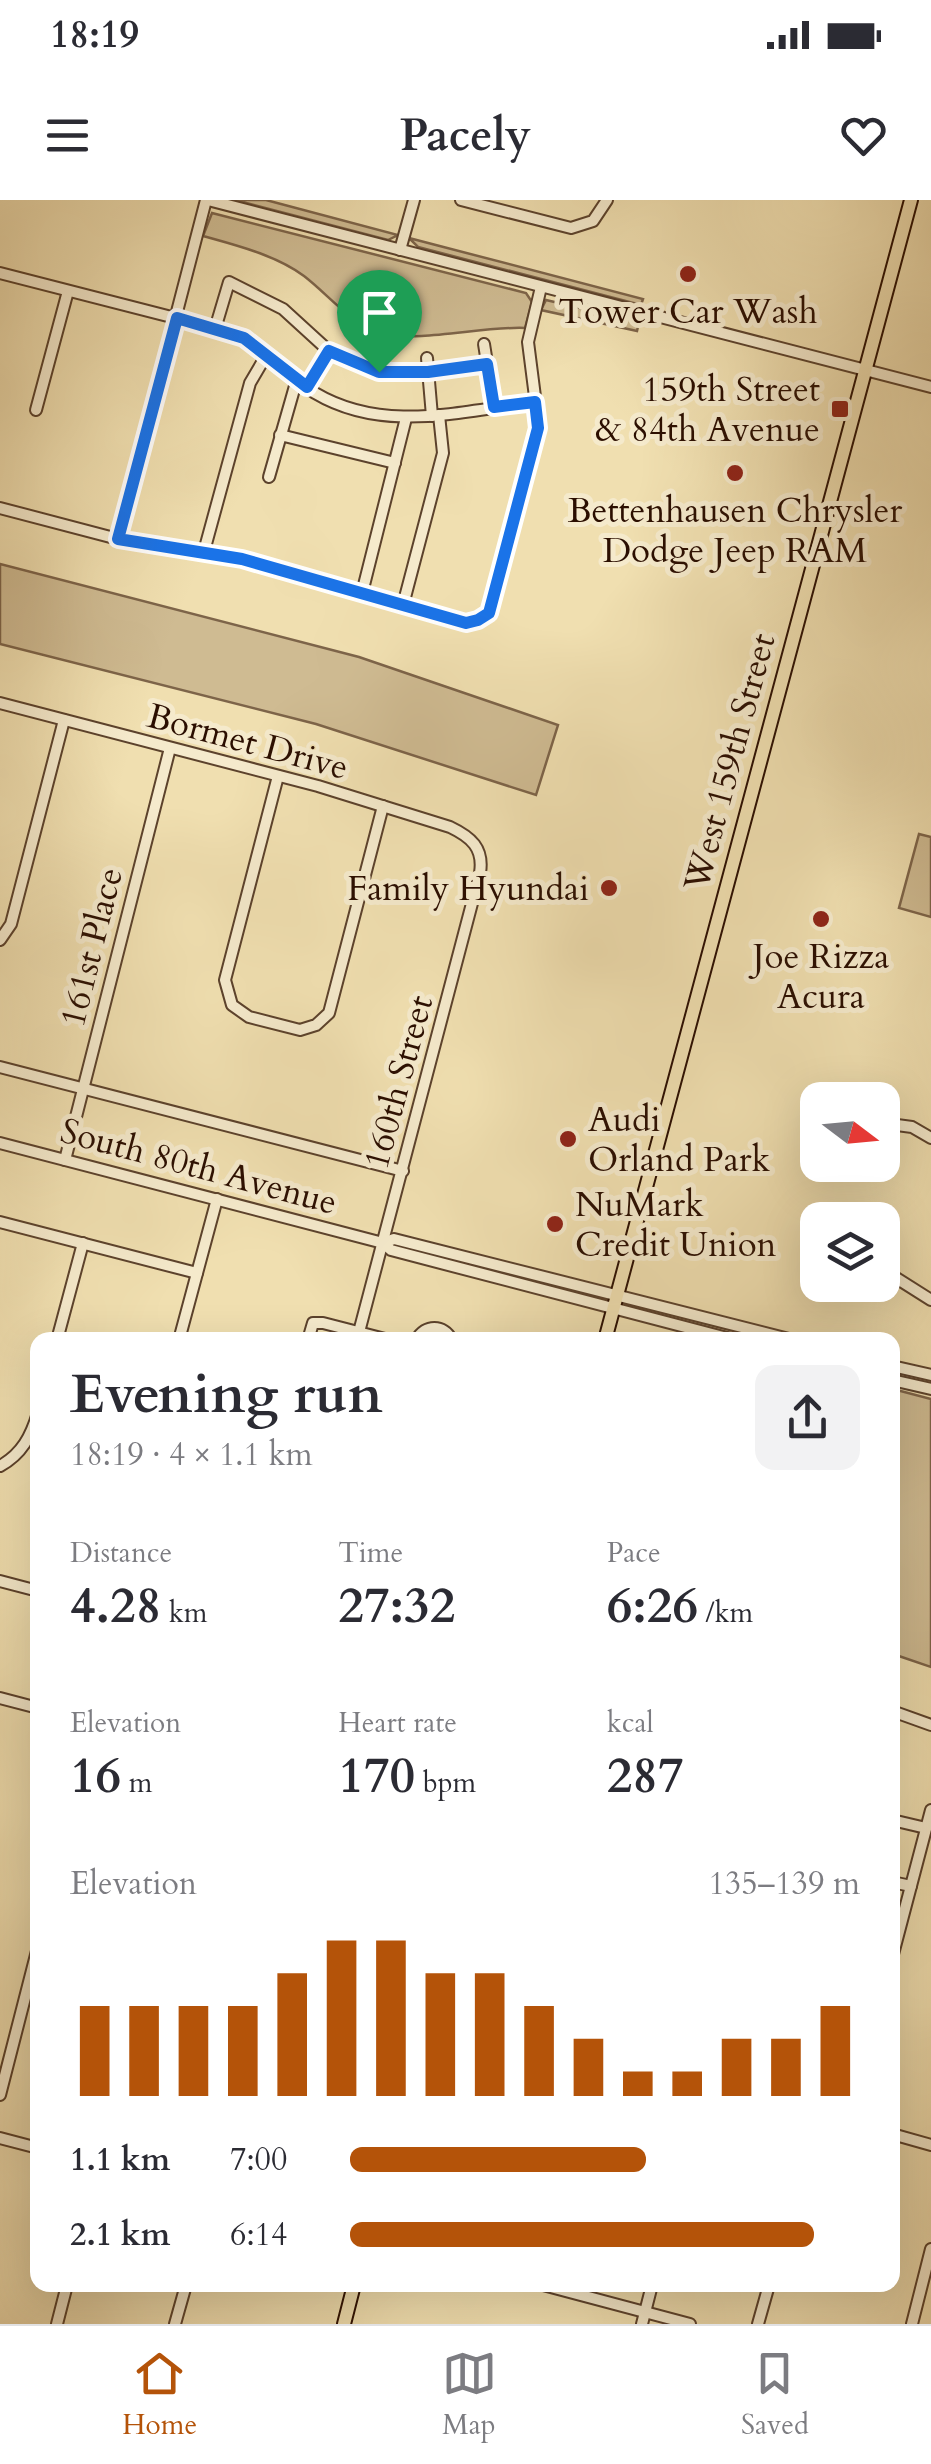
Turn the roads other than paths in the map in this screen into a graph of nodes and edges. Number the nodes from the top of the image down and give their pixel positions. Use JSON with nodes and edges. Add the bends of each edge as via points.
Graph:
{"nodes":[{"id":1,"x":207,"y":200,"type":"edge"},
{"id":2,"x":414,"y":200,"type":"edge"},
{"id":3,"x":462,"y":200,"type":"edge"},
{"id":4,"x":607,"y":200,"type":"edge"},
{"id":5,"x":911,"y":200,"type":"edge"},
{"id":6,"x":400,"y":250,"type":"junction"},
{"id":7,"x":0,"y":273,"type":"edge"},
{"id":8,"x":541,"y":287,"type":"junction"},
{"id":9,"x":68,"y":290,"type":"junction"},
{"id":10,"x":177,"y":318,"type":"junction"},
{"id":11,"x":216,"y":329,"type":"junction"},
{"id":12,"x":484,"y":344,"type":"dead end"},
{"id":13,"x":329,"y":351,"type":"junction"},
{"id":14,"x":267,"y":354,"type":"junction"},
{"id":15,"x":427,"y":358,"type":"dead end"},
{"id":16,"x":487,"y":364,"type":"junction"},
{"id":17,"x":865,"y":371,"type":"junction"},
{"id":18,"x":428,"y":372,"type":"junction"},
{"id":19,"x":297,"y":379,"type":"junction"},
{"id":20,"x":307,"y":387,"type":"junction"},
{"id":21,"x":931,"y":388,"type":"edge"},
{"id":22,"x":535,"y":402,"type":"junction"},
{"id":23,"x":494,"y":407,"type":"junction"},
{"id":24,"x":36,"y":410,"type":"dead end"},
{"id":25,"x":436,"y":415,"type":"junction"},
{"id":26,"x":406,"y":418,"type":"junction"},
{"id":27,"x":280,"y":435,"type":"junction"},
{"id":28,"x":395,"y":463,"type":"junction"},
{"id":29,"x":269,"y":477,"type":"dead end"},
{"id":30,"x":0,"y":508,"type":"edge"},
{"id":31,"x":118,"y":539,"type":"junction"},
{"id":32,"x":203,"y":555,"type":"junction"},
{"id":33,"x":362,"y":594,"type":"junction"},
{"id":34,"x":403,"y":605,"type":"junction"},
{"id":35,"x":0,"y":703,"type":"edge"},
{"id":36,"x":64,"y":720,"type":"junction"},
{"id":37,"x":170,"y":748,"type":"junction"},
{"id":38,"x":278,"y":776,"type":"junction"},
{"id":39,"x":383,"y":806,"type":"junction"},
{"id":40,"x":476,"y":845,"type":"joint"},
{"id":41,"x":0,"y":940,"type":"edge"},
{"id":42,"x":0,"y":1067,"type":"edge"},
{"id":43,"x":83,"y":1089,"type":"junction"},
{"id":44,"x":900,"y":1125,"type":"edge"},
{"id":45,"x":931,"y":1138,"type":"edge"},
{"id":46,"x":0,"y":1143,"type":"edge"},
{"id":47,"x":65,"y":1160,"type":"junction"},
{"id":48,"x":403,"y":1171,"type":"junction"},
{"id":49,"x":217,"y":1200,"type":"junction"},
{"id":50,"x":0,"y":1222,"type":"edge"},
{"id":51,"x":83,"y":1243,"type":"junction"},
{"id":52,"x":384,"y":1243,"type":"junction"},
{"id":53,"x":197,"y":1273,"type":"junction"},
{"id":54,"x":900,"y":1280,"type":"edge"},
{"id":55,"x":931,"y":1300,"type":"edge"},
{"id":56,"x":615,"y":1302,"type":"junction"},
{"id":57,"x":59,"y":1332,"type":"edge"},
{"id":58,"x":181,"y":1332,"type":"edge"},
{"id":59,"x":310,"y":1332,"type":"edge"},
{"id":60,"x":359,"y":1332,"type":"joint"},
{"id":61,"x":422,"y":1332,"type":"edge"},
{"id":62,"x":446,"y":1332,"type":"edge"},
{"id":63,"x":607,"y":1332,"type":"edge"},
{"id":64,"x":710,"y":1332,"type":"edge"},
{"id":65,"x":756,"y":1332,"type":"edge"},
{"id":66,"x":900,"y":1368,"type":"edge"},
{"id":67,"x":931,"y":1376,"type":"edge"},
{"id":68,"x":900,"y":1382,"type":"edge"},
{"id":69,"x":931,"y":1389,"type":"edge"},
{"id":70,"x":30,"y":1432,"type":"edge"},
{"id":71,"x":0,"y":1466,"type":"edge"},
{"id":72,"x":0,"y":1580,"type":"edge"},
{"id":73,"x":30,"y":1589,"type":"edge"},
{"id":74,"x":0,"y":1698,"type":"edge"},
{"id":75,"x":30,"y":1706,"type":"edge"},
{"id":76,"x":900,"y":1714,"type":"edge"},
{"id":77,"x":931,"y":1725,"type":"edge"},
{"id":78,"x":900,"y":1820,"type":"edge"},
{"id":79,"x":929,"y":1820,"type":"edge"},
{"id":80,"x":900,"y":1884,"type":"edge"},
{"id":81,"x":911,"y":1886,"type":"junction"},
{"id":82,"x":900,"y":1928,"type":"edge"},
{"id":83,"x":30,"y":1978,"type":"edge"},
{"id":84,"x":0,"y":2095,"type":"edge"},
{"id":85,"x":900,"y":2136,"type":"edge"},
{"id":86,"x":0,"y":2138,"type":"edge"},
{"id":87,"x":931,"y":2144,"type":"edge"},
{"id":88,"x":30,"y":2146,"type":"edge"},
{"id":89,"x":931,"y":2249,"type":"edge"},
{"id":90,"x":65,"y":2292,"type":"edge"},
{"id":91,"x":184,"y":2292,"type":"edge"},
{"id":92,"x":352,"y":2292,"type":"edge"},
{"id":93,"x":564,"y":2292,"type":"edge"},
{"id":94,"x":650,"y":2292,"type":"edge"},
{"id":95,"x":768,"y":2292,"type":"edge"},
{"id":96,"x":644,"y":2318,"type":"edge"},
{"id":97,"x":57,"y":2324,"type":"edge"},
{"id":98,"x":175,"y":2324,"type":"edge"},
{"id":99,"x":344,"y":2324,"type":"edge"},
{"id":100,"x":690,"y":2324,"type":"edge"},
{"id":101,"x":758,"y":2324,"type":"edge"},
{"id":102,"x":912,"y":2324,"type":"edge"}],
"edges":[{"from":1,"to":6,"type":"street"},
{"from":1,"to":10,"type":"street"},
{"from":2,"to":6,"type":"street"},
{"from":3,"to":4,"type":"street","via":[[571,228],[593,221]]},
{"from":5,"to":17,"type":"main road","name":"West 159th Street"},
{"from":6,"to":8,"type":"street"},
{"from":7,"to":9,"type":"street"},
{"from":8,"to":17,"type":"street"},
{"from":8,"to":22,"type":"street","via":[[528,342]]},
{"from":9,"to":10,"type":"street"},
{"from":9,"to":24,"type":"street"},
{"from":10,"to":11,"type":"street"},
{"from":10,"to":31,"type":"street"},
{"from":11,"to":13,"type":"street","via":[[230,282],[284,309]]},
{"from":11,"to":14,"type":"street"},
{"from":12,"to":16,"type":"street"},
{"from":13,"to":18,"type":"street","via":[[379,372]]},
{"from":13,"to":20,"type":"street"},
{"from":14,"to":19,"type":"street"},
{"from":14,"to":32,"type":"street","via":[[250,383]]},
{"from":15,"to":18,"type":"street"},
{"from":16,"to":18,"type":"street"},
{"from":16,"to":23,"type":"street"},
{"from":17,"to":21,"type":"street"},
{"from":17,"to":56,"type":"main road","name":"West 159th Street"},
{"from":18,"to":25,"type":"street"},
{"from":19,"to":20,"type":"street"},
{"from":19,"to":27,"type":"street"},
{"from":20,"to":26,"type":"street","via":[[357,411]]},
{"from":22,"to":23,"type":"street"},
{"from":22,"to":34,"type":"street","via":[[538,428],[489,613],[466,623]]},
{"from":23,"to":25,"type":"street"},
{"from":25,"to":26,"type":"street"},
{"from":25,"to":34,"type":"street","via":[[443,453]]},
{"from":26,"to":28,"type":"street"},
{"from":27,"to":28,"type":"street"},
{"from":27,"to":29,"type":"street"},
{"from":28,"to":33,"type":"street"},
{"from":30,"to":31,"type":"street"},
{"from":31,"to":32,"type":"street"},
{"from":32,"to":33,"type":"street","via":[[242,559]]},
{"from":33,"to":34,"type":"street"},
{"from":35,"to":36,"type":"street","name":"Bormet Drive"},
{"from":36,"to":37,"type":"street","name":"Bormet Drive"},
{"from":36,"to":41,"type":"street","via":[[11,924]]},
{"from":37,"to":38,"type":"street","name":"Bormet Drive"},
{"from":37,"to":43,"type":"street","name":"161st Place"},
{"from":38,"to":39,"type":"street","name":"Bormet Drive"},
{"from":38,"to":39,"type":"street","via":[[225,980],[232,1005],[249,1017],[300,1030],[329,1012]]},
{"from":39,"to":40,"type":"street","name":"Bormet Drive","via":[[450,827]]},
{"from":40,"to":48,"type":"street","name":"160th Street","via":[[480,873]]},
{"from":42,"to":43,"type":"street"},
{"from":43,"to":47,"type":"street","name":"161st Place"},
{"from":43,"to":48,"type":"street"},
{"from":44,"to":45,"type":"street"},
{"from":46,"to":47,"type":"street","name":"South 80th Avenue"},
{"from":47,"to":49,"type":"street","name":"South 80th Avenue"},
{"from":48,"to":52,"type":"street","name":"160th Street"},
{"from":49,"to":52,"type":"street","name":"South 80th Avenue"},
{"from":49,"to":53,"type":"street"},
{"from":50,"to":51,"type":"street"},
{"from":51,"to":53,"type":"street"},
{"from":51,"to":57,"type":"street"},
{"from":52,"to":56,"type":"street","name":"South 80th Avenue","via":[[394,1239]]},
{"from":52,"to":60,"type":"street","name":"160th Street"},
{"from":53,"to":58,"type":"street"},
{"from":54,"to":55,"type":"street"},
{"from":56,"to":63,"type":"main road","name":"West 159th Street"},
{"from":56,"to":64,"type":"street","name":"South 80th Avenue"},
{"from":56,"to":65,"type":"street","name":"South 80th Avenue"},
{"from":59,"to":60,"type":"street","via":[[313,1323]]},
{"from":61,"to":62,"type":"street"},
{"from":66,"to":67,"type":"street"},
{"from":68,"to":69,"type":"street"},
{"from":70,"to":71,"type":"street","via":[[15,1457]]},
{"from":72,"to":73,"type":"street"},
{"from":74,"to":75,"type":"street"},
{"from":76,"to":77,"type":"street"},
{"from":78,"to":79,"type":"street"},
{"from":79,"to":81,"type":"street"},
{"from":80,"to":81,"type":"street"},
{"from":81,"to":82,"type":"street"},
{"from":83,"to":84,"type":"street"},
{"from":85,"to":87,"type":"street"},
{"from":86,"to":88,"type":"street"},
{"from":89,"to":102,"type":"street"},
{"from":90,"to":97,"type":"street"},
{"from":91,"to":98,"type":"street"},
{"from":92,"to":99,"type":"main road"},
{"from":93,"to":96,"type":"street"},
{"from":94,"to":96,"type":"street"},
{"from":95,"to":101,"type":"street"},
{"from":96,"to":100,"type":"street"}]}
